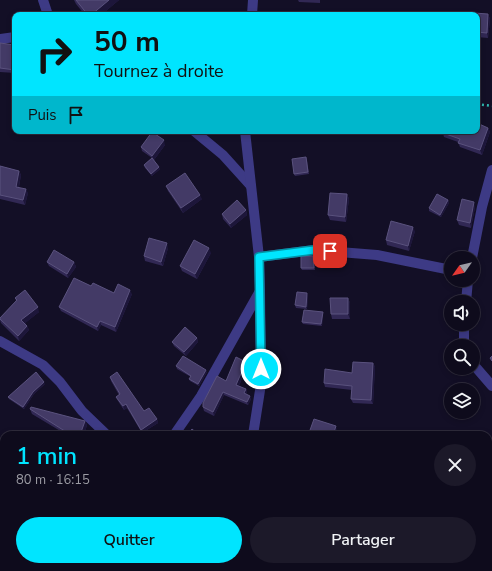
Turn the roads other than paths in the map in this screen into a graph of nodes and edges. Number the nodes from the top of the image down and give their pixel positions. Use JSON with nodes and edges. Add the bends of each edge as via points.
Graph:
{"nodes":[{"id":1,"x":43,"y":0,"type":"edge"},
{"id":2,"x":253,"y":0,"type":"edge"},
{"id":3,"x":47,"y":12,"type":"edge"},
{"id":4,"x":252,"y":12,"type":"edge"},
{"id":5,"x":12,"y":37,"type":"edge"},
{"id":6,"x":0,"y":39,"type":"edge"},
{"id":7,"x":198,"y":134,"type":"edge"},
{"id":8,"x":245,"y":134,"type":"edge"},
{"id":9,"x":492,"y":170,"type":"edge"},
{"id":10,"x":251,"y":186,"type":"junction"},
{"id":11,"x":474,"y":251,"type":"edge"},
{"id":12,"x":259,"y":257,"type":"junction"},
{"id":13,"x":444,"y":269,"type":"edge"},
{"id":14,"x":260,"y":291,"type":"junction"},
{"id":15,"x":0,"y":341,"type":"edge"},
{"id":16,"x":480,"y":372,"type":"edge"},
{"id":17,"x":492,"y":386,"type":"edge"},
{"id":18,"x":104,"y":431,"type":"edge"},
{"id":19,"x":177,"y":431,"type":"edge"},
{"id":20,"x":254,"y":431,"type":"edge"}],
"edges":[{"from":1,"to":3,"type":"street"},
{"from":2,"to":4,"type":"street"},
{"from":5,"to":6,"type":"street"},
{"from":7,"to":10,"type":"street","via":[[223,155]]},
{"from":8,"to":10,"type":"street"},
{"from":9,"to":11,"type":"street"},
{"from":10,"to":12,"type":"street"},
{"from":12,"to":13,"type":"street","via":[[322,251],[377,255]]},
{"from":12,"to":14,"type":"street"},
{"from":14,"to":19,"type":"street","via":[[201,396]]},
{"from":14,"to":20,"type":"street","via":[[261,384]]},
{"from":15,"to":18,"type":"street","via":[[43,365],[82,411]]},
{"from":16,"to":17,"type":"street"}]}
